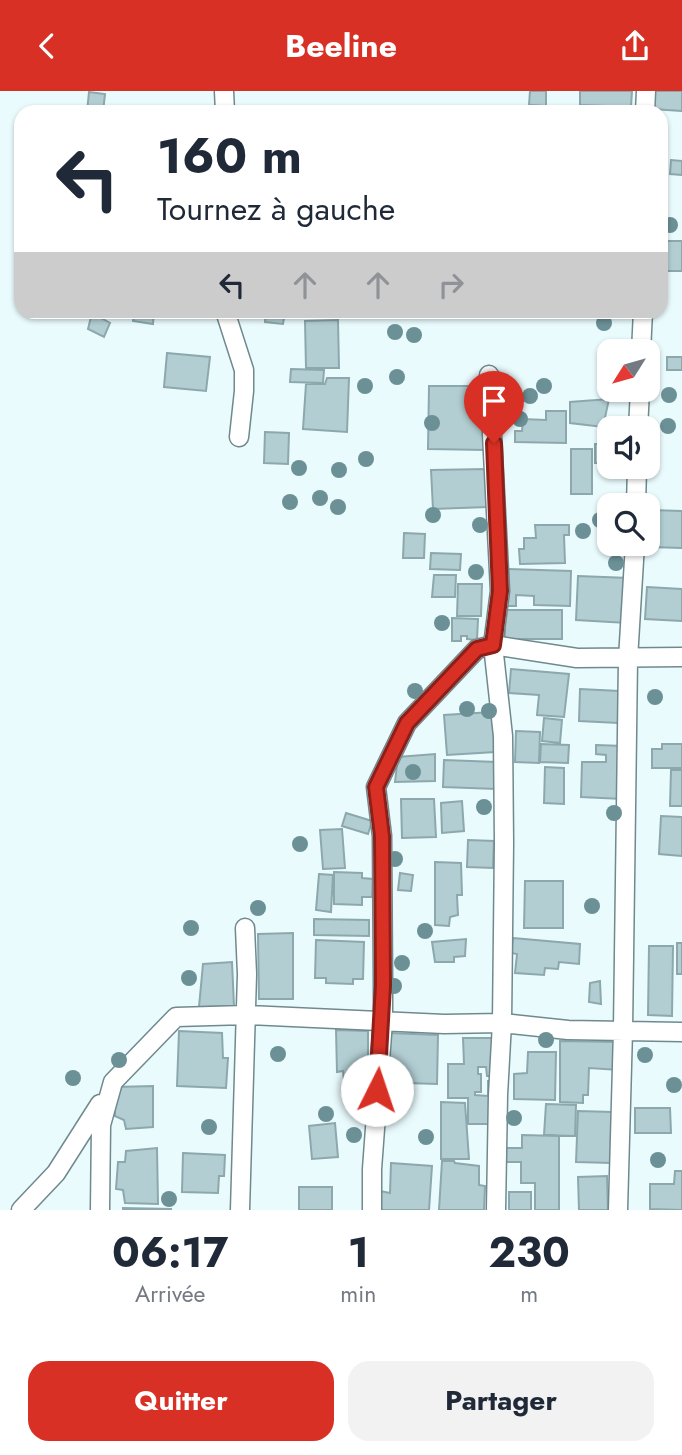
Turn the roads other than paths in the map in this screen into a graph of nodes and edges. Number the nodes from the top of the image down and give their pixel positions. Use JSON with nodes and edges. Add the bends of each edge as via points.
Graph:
{"nodes":[{"id":1,"x":227,"y":319,"type":"edge"},
{"id":2,"x":643,"y":319,"type":"edge"},
{"id":3,"x":642,"y":339,"type":"edge"},
{"id":4,"x":489,"y":375,"type":"dead end"},
{"id":5,"x":239,"y":437,"type":"dead end"},
{"id":6,"x":634,"y":556,"type":"edge"},
{"id":7,"x":493,"y":645,"type":"junction"},
{"id":8,"x":682,"y":657,"type":"edge"},
{"id":9,"x":628,"y":659,"type":"junction"},
{"id":10,"x":245,"y":928,"type":"dead end"},
{"id":11,"x":246,"y":1015,"type":"junction"},
{"id":12,"x":383,"y":1021,"type":"junction"},
{"id":13,"x":502,"y":1023,"type":"junction"},
{"id":14,"x":623,"y":1030,"type":"junction"},
{"id":15,"x":682,"y":1032,"type":"edge"},
{"id":16,"x":113,"y":1082,"type":"junction"},
{"id":17,"x":21,"y":1210,"type":"edge"},
{"id":18,"x":100,"y":1210,"type":"edge"},
{"id":19,"x":240,"y":1210,"type":"edge"},
{"id":20,"x":372,"y":1210,"type":"edge"},
{"id":21,"x":496,"y":1210,"type":"edge"},
{"id":22,"x":618,"y":1210,"type":"edge"}],
"edges":[{"from":1,"to":5,"type":"street","via":[[243,370]]},
{"from":2,"to":3,"type":"street"},
{"from":4,"to":7,"type":"street","via":[[500,591]]},
{"from":6,"to":9,"type":"street"},
{"from":7,"to":9,"type":"street","via":[[577,658]]},
{"from":7,"to":12,"type":"street","via":[[477,649],[407,723],[376,787],[382,836]]},
{"from":7,"to":13,"type":"street","via":[[503,736]]},
{"from":8,"to":9,"type":"street"},
{"from":9,"to":14,"type":"street"},
{"from":10,"to":11,"type":"street"},
{"from":11,"to":12,"type":"street"},
{"from":11,"to":16,"type":"street","via":[[176,1017]]},
{"from":11,"to":19,"type":"street"},
{"from":12,"to":13,"type":"street"},
{"from":12,"to":20,"type":"street"},
{"from":13,"to":14,"type":"street"},
{"from":13,"to":21,"type":"street"},
{"from":14,"to":15,"type":"street"},
{"from":14,"to":22,"type":"street"},
{"from":16,"to":17,"type":"street","via":[[56,1173]]},
{"from":16,"to":18,"type":"street","via":[[101,1125]]}]}
